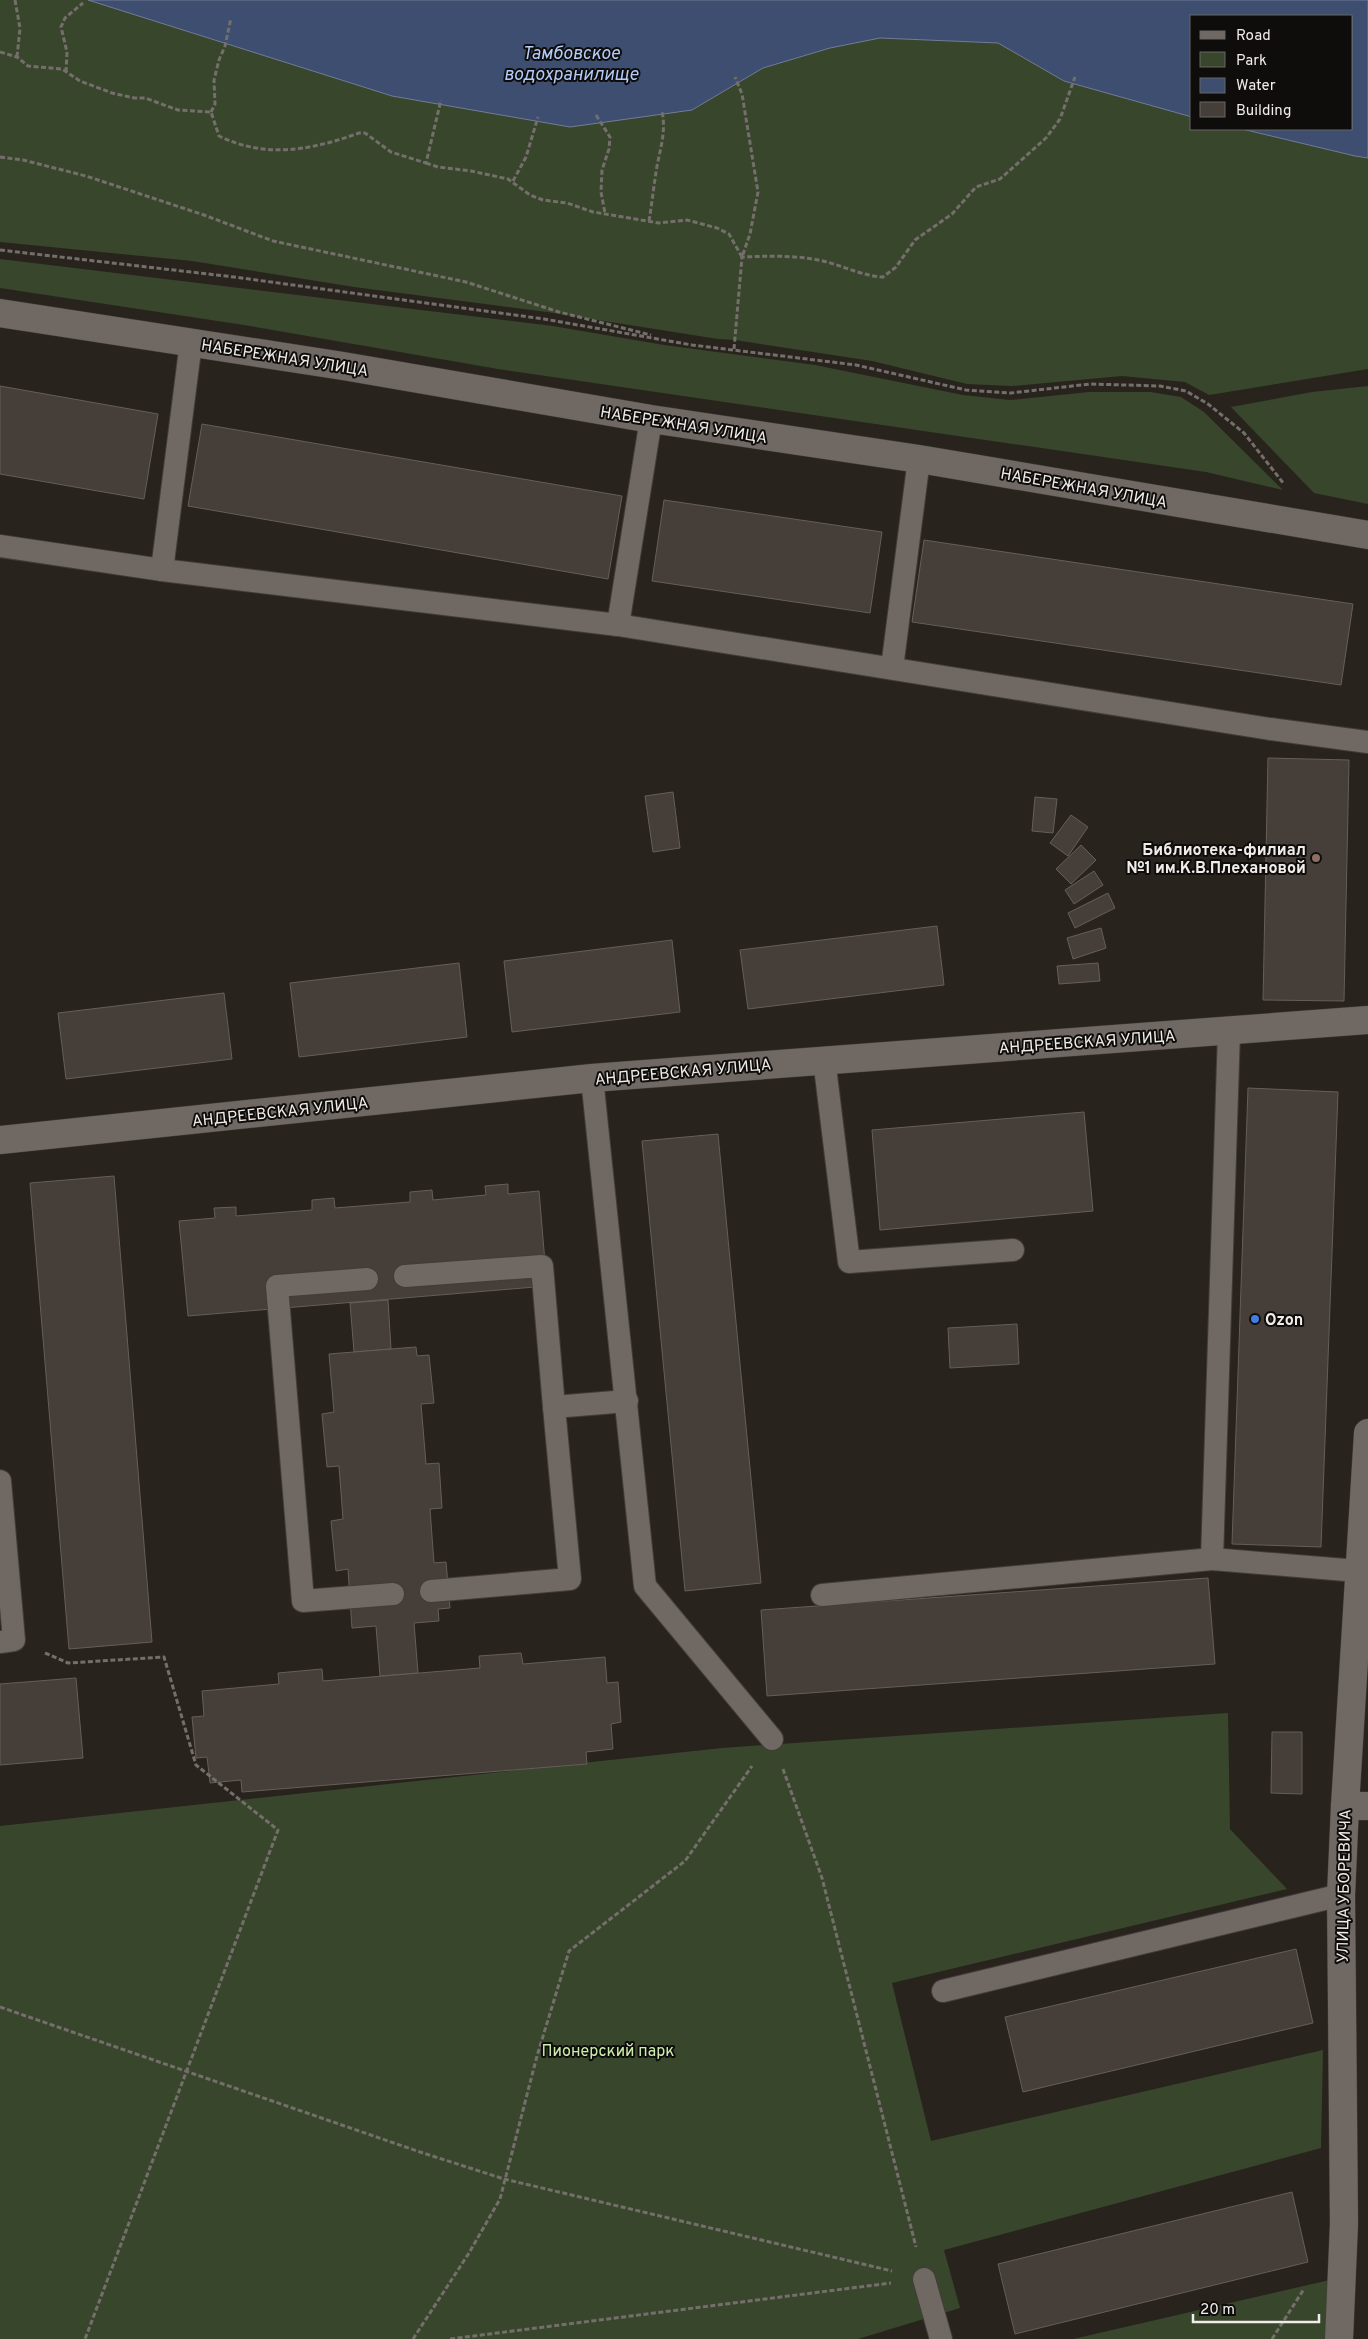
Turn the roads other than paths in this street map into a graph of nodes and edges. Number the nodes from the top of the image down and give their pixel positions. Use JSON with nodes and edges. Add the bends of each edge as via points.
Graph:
{"nodes":[{"id":1,"x":0,"y":313,"type":"edge"},
{"id":2,"x":191,"y":342,"type":"junction"},
{"id":3,"x":651,"y":420,"type":"junction"},
{"id":4,"x":919,"y":459,"type":"junction"},
{"id":5,"x":1368,"y":535,"type":"edge"},
{"id":6,"x":0,"y":546,"type":"edge"},
{"id":7,"x":162,"y":570,"type":"junction"},
{"id":8,"x":618,"y":625,"type":"junction"},
{"id":9,"x":892,"y":668,"type":"junction"},
{"id":10,"x":1368,"y":742,"type":"edge"},
{"id":11,"x":1368,"y":1020,"type":"edge"},
{"id":12,"x":1229,"y":1031,"type":"junction"},
{"id":13,"x":824,"y":1059,"type":"junction"},
{"id":14,"x":592,"y":1078,"type":"junction"},
{"id":15,"x":0,"y":1140,"type":"edge"},
{"id":16,"x":1013,"y":1250,"type":"dead end"},
{"id":17,"x":405,"y":1276,"type":"dead end"},
{"id":18,"x":367,"y":1279,"type":"dead end"},
{"id":19,"x":627,"y":1401,"type":"junction"},
{"id":20,"x":554,"y":1407,"type":"junction"},
{"id":21,"x":1368,"y":1433,"type":"edge"},
{"id":22,"x":0,"y":1481,"type":"edge"},
{"id":23,"x":1212,"y":1559,"type":"junction"},
{"id":24,"x":1358,"y":1571,"type":"junction"},
{"id":25,"x":431,"y":1591,"type":"dead end"},
{"id":26,"x":393,"y":1594,"type":"dead end"},
{"id":27,"x":822,"y":1594,"type":"dead end"},
{"id":28,"x":7,"y":1641,"type":"edge"},
{"id":29,"x":772,"y":1739,"type":"road end"},
{"id":30,"x":1356,"y":1806,"type":"edge"},
{"id":31,"x":1341,"y":1895,"type":"junction"},
{"id":32,"x":943,"y":1991,"type":"dead end"},
{"id":33,"x":924,"y":2279,"type":"road end"},
{"id":34,"x":941,"y":2339,"type":"edge"},
{"id":35,"x":1339,"y":2339,"type":"edge"}],
"edges":[{"from":1,"to":2,"type":"street","name":"НАБЕРЕЖНАЯ УЛИЦА"},
{"from":2,"to":3,"type":"street","name":"НАБЕРЕЖНАЯ УЛИЦА"},
{"from":2,"to":7,"type":"lane"},
{"from":3,"to":4,"type":"street","name":"НАБЕРЕЖНАЯ УЛИЦА"},
{"from":3,"to":8,"type":"lane"},
{"from":4,"to":5,"type":"street","name":"НАБЕРЕЖНАЯ УЛИЦА"},
{"from":4,"to":9,"type":"lane"},
{"from":6,"to":7,"type":"lane"},
{"from":7,"to":8,"type":"lane"},
{"from":8,"to":9,"type":"lane"},
{"from":9,"to":10,"type":"lane"},
{"from":11,"to":12,"type":"street","name":"АНДРЕЕВСКАЯ УЛИЦА"},
{"from":12,"to":13,"type":"street","name":"АНДРЕЕВСКАЯ УЛИЦА"},
{"from":12,"to":23,"type":"lane"},
{"from":13,"to":14,"type":"street","name":"АНДРЕЕВСКАЯ УЛИЦА"},
{"from":13,"to":16,"type":"lane","via":[[849,1262]]},
{"from":14,"to":15,"type":"street","name":"АНДРЕЕВСКАЯ УЛИЦА"},
{"from":14,"to":19,"type":"lane"},
{"from":17,"to":20,"type":"lane","via":[[542,1266]]},
{"from":18,"to":26,"type":"lane","via":[[277,1286],[303,1601]]},
{"from":19,"to":20,"type":"lane"},
{"from":19,"to":29,"type":"lane","via":[[645,1586]]},
{"from":20,"to":25,"type":"lane","via":[[570,1579]]},
{"from":21,"to":24,"type":"street","name":"УЛИЦА УБОРЕВИЧА"},
{"from":22,"to":28,"type":"lane"},
{"from":23,"to":24,"type":"lane"},
{"from":23,"to":27,"type":"lane"},
{"from":24,"to":30,"type":"street","name":"УЛИЦА УБОРЕВИЧА"},
{"from":30,"to":31,"type":"street","name":"УЛИЦА УБОРЕВИЧА"},
{"from":31,"to":32,"type":"lane"},
{"from":31,"to":35,"type":"street","name":"УЛИЦА УБОРЕВИЧА","via":[[1344,2224]]},
{"from":33,"to":34,"type":"lane"}]}
